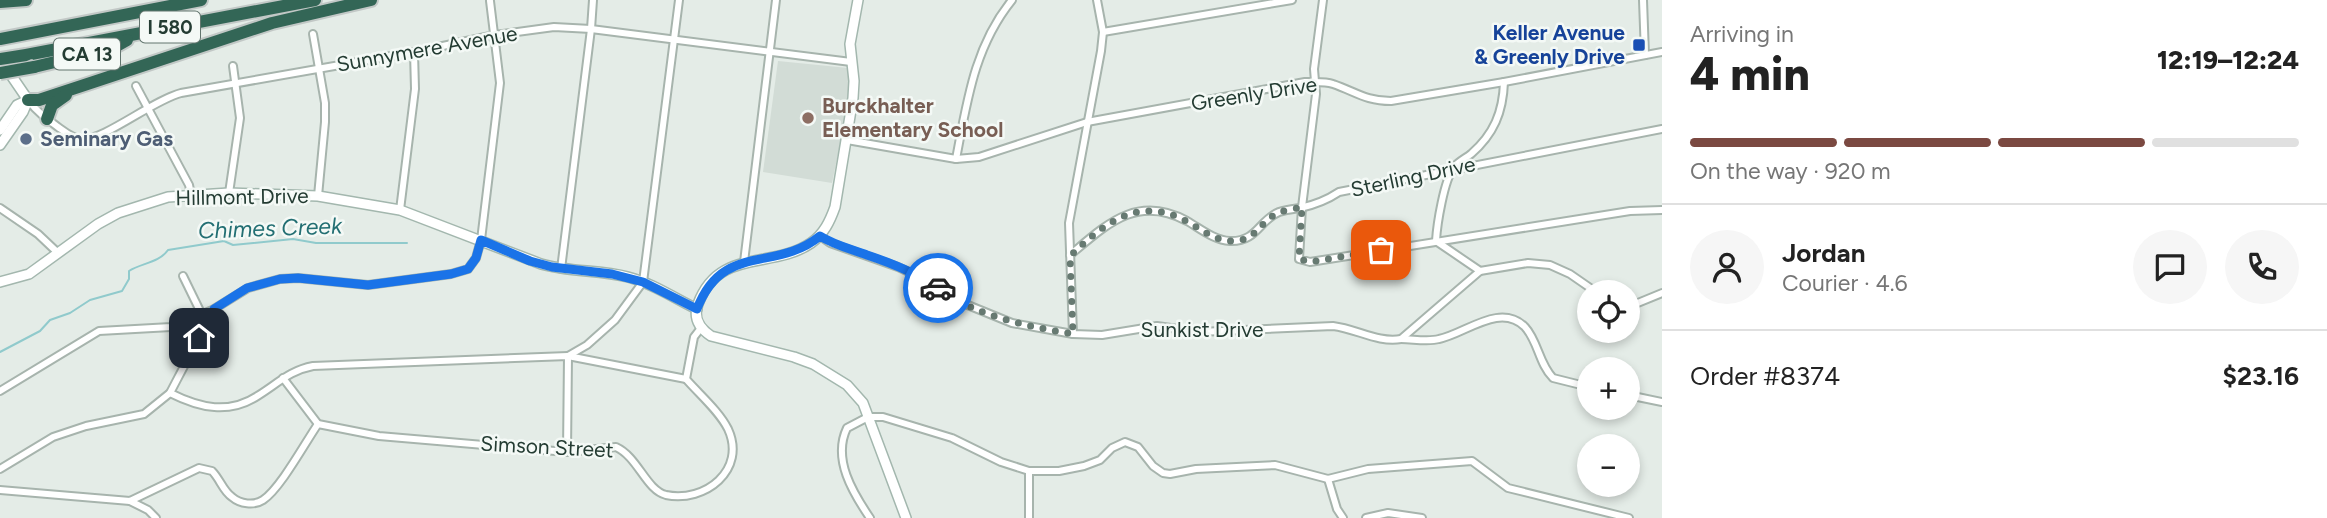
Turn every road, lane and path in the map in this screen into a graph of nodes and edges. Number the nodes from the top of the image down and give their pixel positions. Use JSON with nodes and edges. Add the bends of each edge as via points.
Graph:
{"nodes":[{"id":1,"x":26,"y":0,"type":"edge"},
{"id":2,"x":201,"y":0,"type":"edge"},
{"id":3,"x":315,"y":0,"type":"edge"},
{"id":4,"x":372,"y":0,"type":"edge"},
{"id":5,"x":593,"y":0,"type":"edge"},
{"id":6,"x":679,"y":0,"type":"edge"},
{"id":7,"x":776,"y":0,"type":"edge"},
{"id":8,"x":858,"y":0,"type":"edge"},
{"id":9,"x":1012,"y":0,"type":"edge"},
{"id":10,"x":1097,"y":0,"type":"edge"},
{"id":11,"x":1292,"y":0,"type":"edge"},
{"id":12,"x":1323,"y":0,"type":"edge"},
{"id":13,"x":1643,"y":0,"type":"edge"},
{"id":14,"x":490,"y":1,"type":"edge"},
{"id":15,"x":0,"y":2,"type":"edge"},
{"id":16,"x":592,"y":29,"type":"junction"},
{"id":17,"x":1103,"y":32,"type":"junction"},
{"id":18,"x":136,"y":34,"type":"junction"},
{"id":19,"x":313,"y":34,"type":"dead end"},
{"id":20,"x":495,"y":35,"type":"junction"},
{"id":21,"x":0,"y":39,"type":"edge"},
{"id":22,"x":674,"y":40,"type":"junction"},
{"id":23,"x":414,"y":52,"type":"junction"},
{"id":24,"x":771,"y":52,"type":"junction"},
{"id":25,"x":1662,"y":52,"type":"edge"},
{"id":26,"x":1645,"y":55,"type":"junction"},
{"id":27,"x":0,"y":59,"type":"edge"},
{"id":28,"x":851,"y":62,"type":"junction"},
{"id":29,"x":233,"y":66,"type":"dead end"},
{"id":30,"x":318,"y":69,"type":"junction"},
{"id":31,"x":0,"y":73,"type":"edge"},
{"id":32,"x":1315,"y":82,"type":"junction"},
{"id":33,"x":1504,"y":82,"type":"junction"},
{"id":34,"x":236,"y":83,"type":"junction"},
{"id":35,"x":85,"y":85,"type":"junction"},
{"id":36,"x":136,"y":86,"type":"dead end"},
{"id":37,"x":28,"y":100,"type":"junction"},
{"id":38,"x":148,"y":108,"type":"junction"},
{"id":39,"x":47,"y":119,"type":"junction"},
{"id":40,"x":1087,"y":122,"type":"junction"},
{"id":41,"x":1662,"y":129,"type":"edge"},
{"id":42,"x":0,"y":130,"type":"edge"},
{"id":43,"x":847,"y":140,"type":"junction"},
{"id":44,"x":0,"y":145,"type":"edge"},
{"id":45,"x":957,"y":159,"type":"junction"},
{"id":46,"x":1453,"y":168,"type":"junction"},
{"id":47,"x":229,"y":192,"type":"junction"},
{"id":48,"x":191,"y":194,"type":"junction"},
{"id":49,"x":318,"y":196,"type":"junction"},
{"id":50,"x":1302,"y":207,"type":"junction"},
{"id":51,"x":0,"y":208,"type":"edge"},
{"id":52,"x":400,"y":210,"type":"junction"},
{"id":53,"x":1662,"y":210,"type":"edge"},
{"id":54,"x":820,"y":236,"type":"junction"},
{"id":55,"x":481,"y":240,"type":"junction"},
{"id":56,"x":1436,"y":241,"type":"junction"},
{"id":57,"x":57,"y":253,"type":"junction"},
{"id":58,"x":1070,"y":256,"type":"junction"},
{"id":59,"x":744,"y":262,"type":"junction"},
{"id":60,"x":561,"y":269,"type":"junction"},
{"id":61,"x":1480,"y":271,"type":"junction"},
{"id":62,"x":183,"y":276,"type":"dead end"},
{"id":63,"x":1579,"y":280,"type":"edge"},
{"id":64,"x":0,"y":282,"type":"edge"},
{"id":65,"x":643,"y":282,"type":"junction"},
{"id":66,"x":1662,"y":293,"type":"edge"},
{"id":67,"x":1640,"y":302,"type":"edge"},
{"id":68,"x":214,"y":309,"type":"junction"},
{"id":69,"x":697,"y":309,"type":"junction"},
{"id":70,"x":202,"y":315,"type":"junction"},
{"id":71,"x":701,"y":328,"type":"junction"},
{"id":72,"x":1073,"y":334,"type":"junction"},
{"id":73,"x":1401,"y":339,"type":"junction"},
{"id":74,"x":568,"y":356,"type":"junction"},
{"id":75,"x":283,"y":378,"type":"junction"},
{"id":76,"x":686,"y":379,"type":"junction"},
{"id":77,"x":1577,"y":384,"type":"edge"},
{"id":78,"x":0,"y":391,"type":"edge"},
{"id":79,"x":170,"y":393,"type":"junction"},
{"id":80,"x":1640,"y":397,"type":"edge"},
{"id":81,"x":1662,"y":402,"type":"edge"},
{"id":82,"x":868,"y":417,"type":"junction"},
{"id":83,"x":318,"y":424,"type":"junction"},
{"id":84,"x":567,"y":452,"type":"junction"},
{"id":85,"x":0,"y":470,"type":"edge"},
{"id":86,"x":1028,"y":471,"type":"junction"},
{"id":87,"x":1328,"y":479,"type":"junction"},
{"id":88,"x":0,"y":490,"type":"edge"},
{"id":89,"x":130,"y":501,"type":"junction"},
{"id":90,"x":156,"y":518,"type":"edge"},
{"id":91,"x":870,"y":518,"type":"edge"},
{"id":92,"x":906,"y":518,"type":"edge"},
{"id":93,"x":1029,"y":518,"type":"edge"},
{"id":94,"x":1343,"y":518,"type":"edge"},
{"id":95,"x":1366,"y":518,"type":"edge"},
{"id":96,"x":1422,"y":518,"type":"edge"},
{"id":97,"x":1629,"y":518,"type":"edge"}],
"edges":[{"from":1,"to":15,"type":"highway"},
{"from":2,"to":21,"type":"highway","number":"I 580"},
{"from":3,"to":18,"type":"highway","number":"I 580"},
{"from":4,"to":35,"type":"highway","via":[[272,23]]},
{"from":5,"to":16,"type":"street"},
{"from":6,"to":22,"type":"street"},
{"from":7,"to":24,"type":"street"},
{"from":8,"to":28,"type":"street","via":[[851,30]]},
{"from":9,"to":45,"type":"street","via":[[979,53]]},
{"from":10,"to":17,"type":"street"},
{"from":11,"to":17,"type":"street"},
{"from":12,"to":32,"type":"street"},
{"from":13,"to":26,"type":"street"},
{"from":14,"to":20,"type":"street"},
{"from":16,"to":20,"type":"street","name":"Sunnymere Avenue","via":[[554,27]]},
{"from":16,"to":22,"type":"street","name":"Sunnymere Avenue"},
{"from":16,"to":60,"type":"street"},
{"from":17,"to":40,"type":"street"},
{"from":18,"to":27,"type":"highway","number":"I 580","bridge":true},
{"from":18,"to":31,"type":"highway","number":"CA 13","bridge":true,"via":[[113,48]]},
{"from":19,"to":30,"type":"street"},
{"from":20,"to":23,"type":"street","name":"Sunnymere Avenue"},
{"from":20,"to":55,"type":"street","via":[[500,83]]},
{"from":22,"to":24,"type":"street","name":"Sunnymere Avenue"},
{"from":22,"to":65,"type":"street"},
{"from":23,"to":30,"type":"street","name":"Sunnymere Avenue"},
{"from":23,"to":52,"type":"street","via":[[415,89]]},
{"from":24,"to":28,"type":"street","name":"Sunnymere Avenue"},
{"from":24,"to":59,"type":"street"},
{"from":25,"to":26,"type":"street","name":"Greenly Drive"},
{"from":26,"to":33,"type":"street","name":"Greenly Drive"},
{"from":27,"to":37,"type":"street"},
{"from":28,"to":43,"type":"street","via":[[854,80]]},
{"from":29,"to":34,"type":"street"},
{"from":30,"to":34,"type":"street","name":"Sunnymere Avenue"},
{"from":30,"to":49,"type":"street","via":[[325,122]]},
{"from":32,"to":33,"type":"street","name":"Greenly Drive","via":[[1332,83],[1375,101]]},
{"from":32,"to":40,"type":"street","name":"Greenly Drive"},
{"from":32,"to":50,"type":"street"},
{"from":33,"to":46,"type":"street","via":[[1504,99],[1492,131]]},
{"from":34,"to":38,"type":"street","name":"Sunnymere Avenue","via":[[172,95]]},
{"from":34,"to":47,"type":"street","via":[[240,118]]},
{"from":35,"to":37,"type":"highway"},
{"from":35,"to":39,"type":"highway","via":[[56,100]]},
{"from":36,"to":38,"type":"street"},
{"from":37,"to":39,"type":"street","name":"Sunnymere Avenue"},
{"from":37,"to":42,"type":"street","via":[[18,105]]},
{"from":37,"to":44,"type":"street"},
{"from":38,"to":39,"type":"street","name":"Sunnymere Avenue","via":[[88,139],[75,138]]},
{"from":38,"to":48,"type":"street"},
{"from":40,"to":45,"type":"street","name":"Greenly Drive","via":[[1002,151]]},
{"from":40,"to":58,"type":"street","via":[[1069,223]]},
{"from":41,"to":46,"type":"street","name":"Sterling Drive"},
{"from":43,"to":45,"type":"street","name":"Greenly Drive"},
{"from":43,"to":54,"type":"street","via":[[835,207]]},
{"from":46,"to":50,"type":"street","name":"Sterling Drive","via":[[1339,192]]},
{"from":46,"to":56,"type":"street","via":[[1437,218]]},
{"from":47,"to":48,"type":"street","name":"Hillmont Drive"},
{"from":47,"to":49,"type":"street","name":"Hillmont Drive"},
{"from":48,"to":57,"type":"street","name":"Hillmont Drive","via":[[118,213]]},
{"from":49,"to":52,"type":"street","name":"Hillmont Drive"},
{"from":50,"to":56,"type":"street","via":[[1299,259],[1310,262]]},
{"from":50,"to":58,"type":"street","name":"Sterling Drive","via":[[1278,212],[1253,235],[1232,241],[1217,239],[1170,213],[1136,211],[1105,227]]},
{"from":51,"to":57,"type":"street"},
{"from":52,"to":55,"type":"street","name":"Hillmont Drive"},
{"from":53,"to":56,"type":"street"},
{"from":54,"to":59,"type":"street","via":[[790,253]]},
{"from":54,"to":72,"type":"street","name":"Sunkist Drive","via":[[898,267],[953,299],[1012,323]]},
{"from":55,"to":60,"type":"street","name":"Hillmont Drive"},
{"from":55,"to":68,"type":"street","via":[[472,264],[462,272],[368,285],[280,279],[247,288]]},
{"from":56,"to":61,"type":"street"},
{"from":57,"to":64,"type":"street","name":"Hillmont Drive","via":[[29,274]]},
{"from":58,"to":72,"type":"street"},
{"from":59,"to":69,"type":"street","via":[[710,282]]},
{"from":60,"to":65,"type":"street","name":"Hillmont Drive"},
{"from":61,"to":63,"type":"street","via":[[1528,263],[1550,265]]},
{"from":61,"to":73,"type":"street"},
{"from":62,"to":70,"type":"street"},
{"from":65,"to":69,"type":"street","name":"Hillmont Drive"},
{"from":65,"to":74,"type":"street","via":[[615,320]]},
{"from":66,"to":67,"type":"street"},
{"from":68,"to":70,"type":"street"},
{"from":68,"to":79,"type":"street"},
{"from":69,"to":71,"type":"street"},
{"from":70,"to":78,"type":"street","via":[[171,327],[99,331]]},
{"from":71,"to":76,"type":"street","via":[[694,337]]},
{"from":71,"to":82,"type":"street","via":[[711,336],[794,357],[833,374],[856,393]]},
{"from":72,"to":73,"type":"street","name":"Sunkist Drive","via":[[1157,327],[1211,332],[1333,326],[1380,339]]},
{"from":73,"to":77,"type":"street","name":"Sunkist Drive","via":[[1439,339],[1480,322],[1511,319],[1525,327],[1553,378]]},
{"from":74,"to":75,"type":"street","via":[[325,365],[303,368]]},
{"from":74,"to":76,"type":"street"},
{"from":74,"to":84,"type":"street"},
{"from":75,"to":79,"type":"street","via":[[247,402],[219,408],[193,404]]},
{"from":75,"to":83,"type":"street"},
{"from":76,"to":84,"type":"street","name":"Simson Street","via":[[724,423],[732,442],[730,467],[709,489],[675,495],[659,492],[634,460],[616,447]]},
{"from":79,"to":85,"type":"street","via":[[144,414],[53,437]]},
{"from":80,"to":81,"type":"street"},
{"from":82,"to":86,"type":"street","via":[[925,428]]},
{"from":82,"to":91,"type":"street","via":[[847,428],[842,445],[845,471]]},
{"from":82,"to":92,"type":"street"},
{"from":83,"to":84,"type":"street","name":"Simson Street","via":[[379,436]]},
{"from":83,"to":89,"type":"street","via":[[261,502],[236,500],[212,471],[199,468]]},
{"from":86,"to":87,"type":"street","via":[[1084,466],[1125,442],[1138,447],[1163,473],[1275,465]]},
{"from":86,"to":93,"type":"street"},
{"from":87,"to":94,"type":"street"},
{"from":87,"to":97,"type":"street","via":[[1368,469],[1472,461],[1508,488]]},
{"from":88,"to":89,"type":"street"},
{"from":89,"to":90,"type":"street"},
{"from":95,"to":96,"type":"street","via":[[1388,513]]}]}
